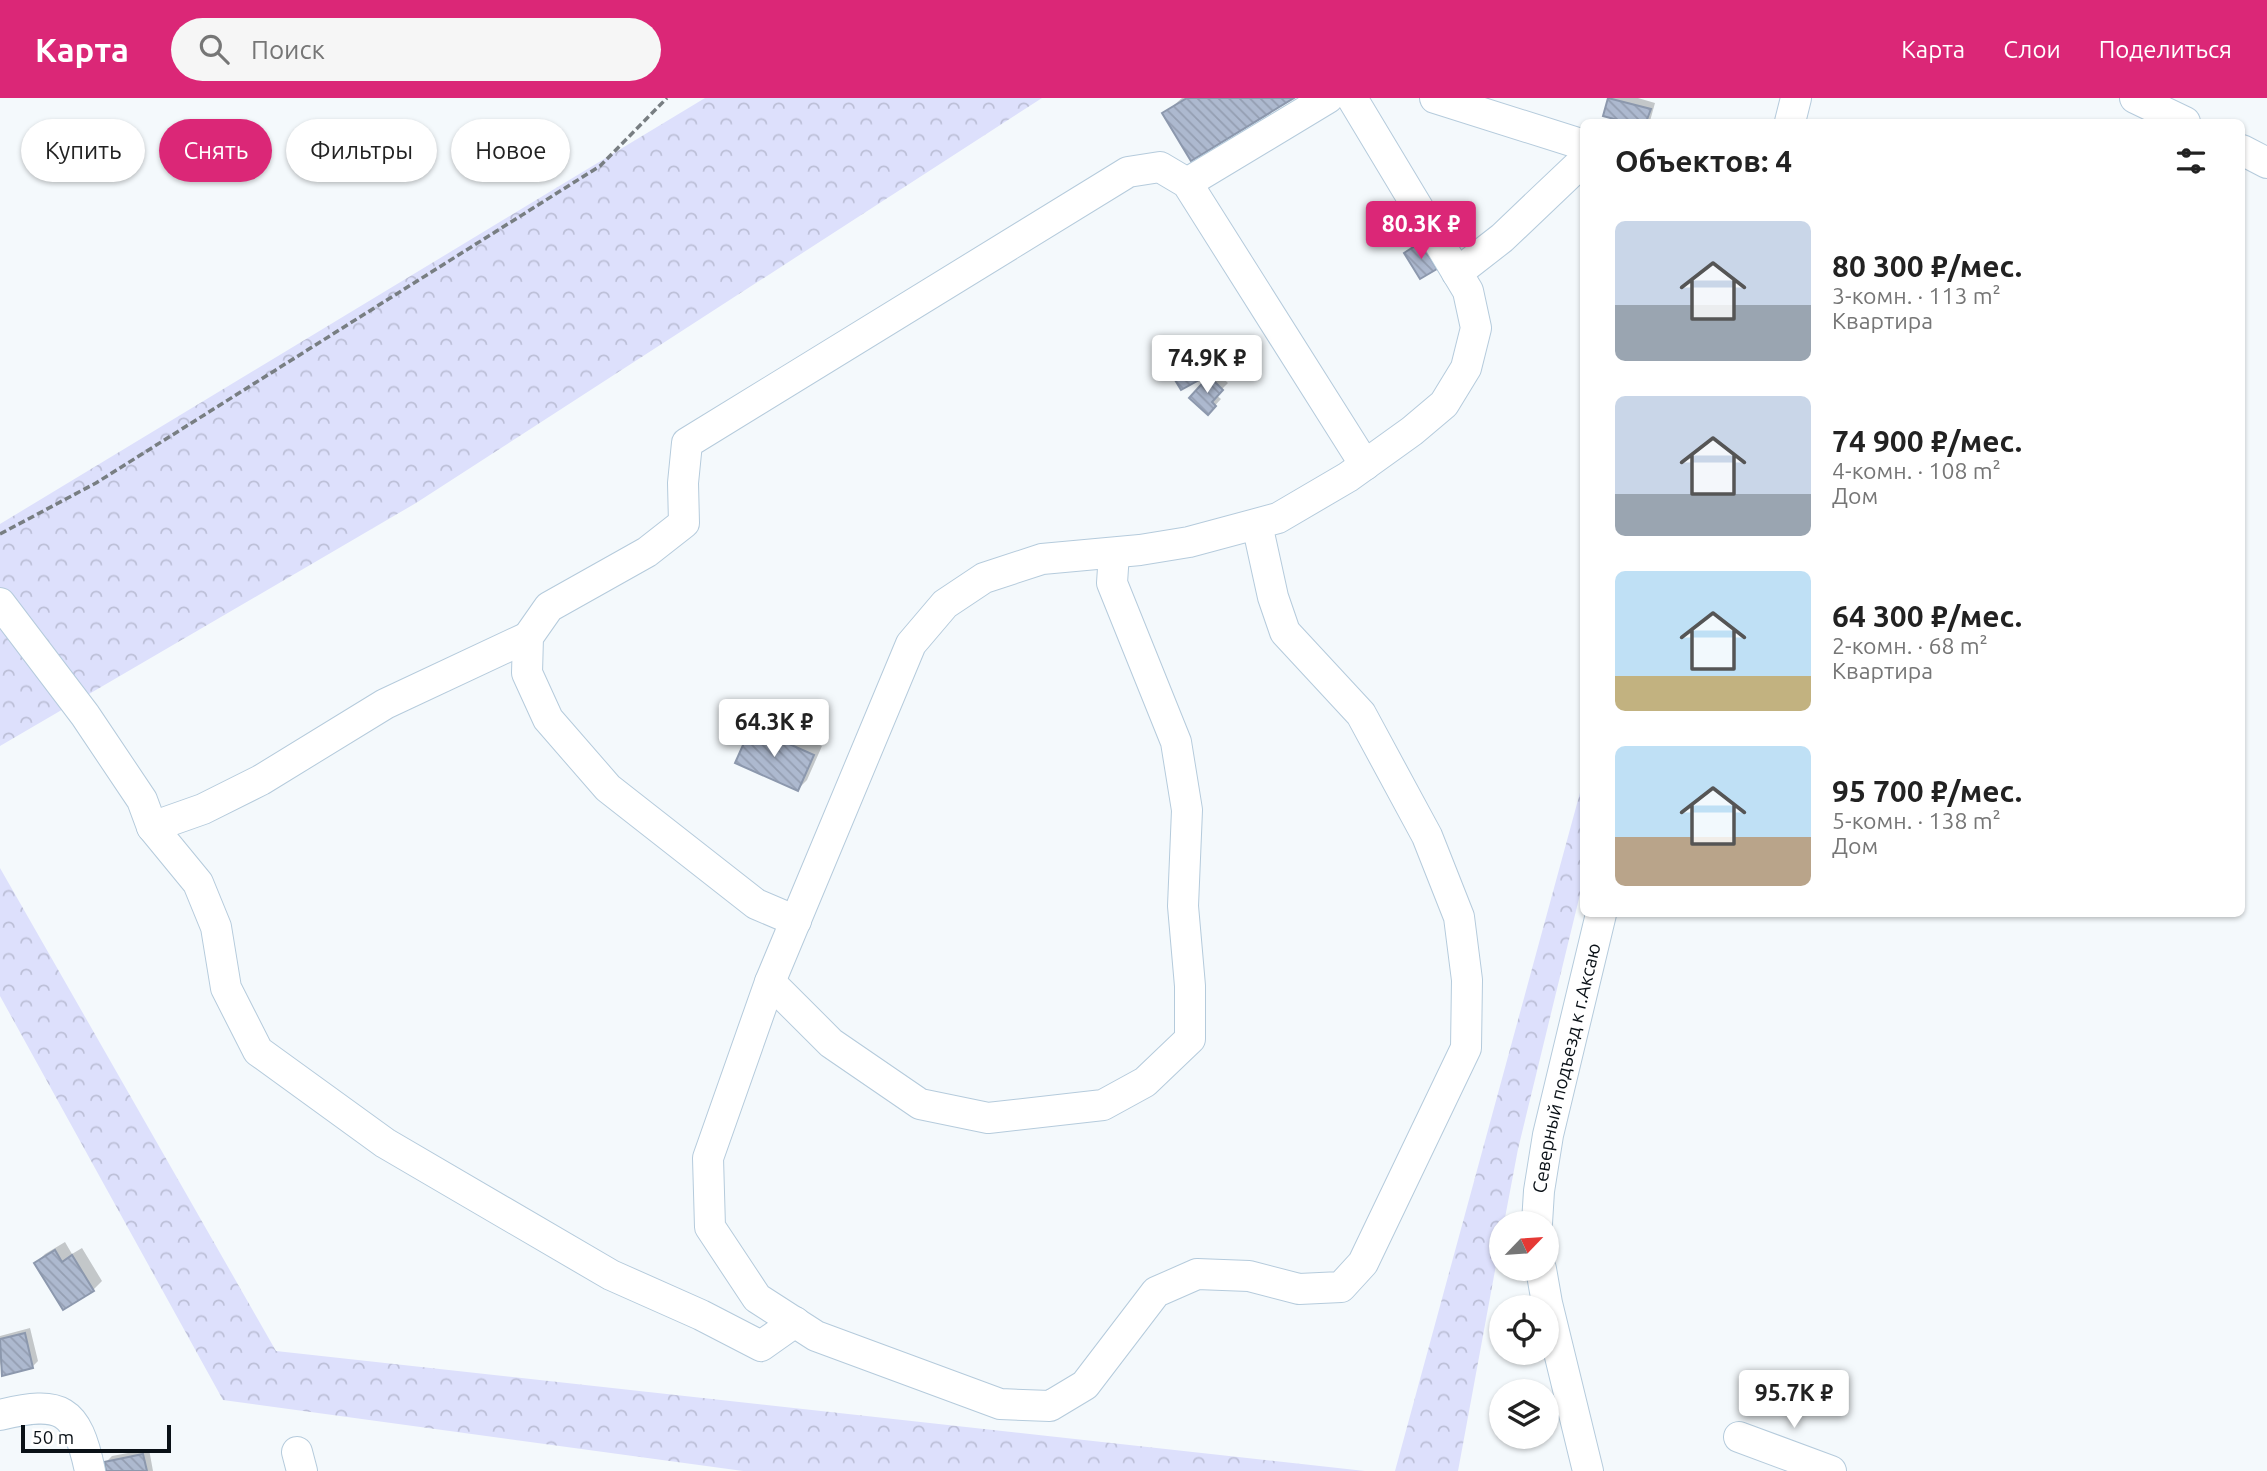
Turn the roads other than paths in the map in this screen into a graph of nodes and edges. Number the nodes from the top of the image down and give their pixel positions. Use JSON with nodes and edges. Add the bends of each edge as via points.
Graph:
{"nodes":[{"id":1,"x":1328,"y":98,"type":"edge"},
{"id":2,"x":1352,"y":98,"type":"edge"},
{"id":3,"x":1435,"y":98,"type":"edge"},
{"id":4,"x":1796,"y":98,"type":"edge"},
{"id":5,"x":2135,"y":98,"type":"edge"},
{"id":6,"x":1791,"y":119,"type":"edge"},
{"id":7,"x":2179,"y":119,"type":"edge"},
{"id":8,"x":1580,"y":144,"type":"edge"},
{"id":9,"x":2245,"y":152,"type":"edge"},
{"id":10,"x":2267,"y":163,"type":"edge"},
{"id":11,"x":1580,"y":164,"type":"edge"},
{"id":12,"x":1187,"y":183,"type":"junction"},
{"id":13,"x":1457,"y":273,"type":"junction"},
{"id":14,"x":1365,"y":465,"type":"junction"},
{"id":15,"x":1257,"y":524,"type":"junction"},
{"id":16,"x":1114,"y":553,"type":"junction"},
{"id":17,"x":0,"y":603,"type":"edge"},
{"id":18,"x":528,"y":637,"type":"junction"},
{"id":19,"x":152,"y":827,"type":"junction"},
{"id":20,"x":1600,"y":917,"type":"edge"},
{"id":21,"x":796,"y":921,"type":"junction"},
{"id":22,"x":770,"y":982,"type":"junction"},
{"id":23,"x":1538,"y":1211,"type":"edge"},
{"id":24,"x":1544,"y":1281,"type":"edge"},
{"id":25,"x":795,"y":1322,"type":"junction"},
{"id":26,"x":0,"y":1415,"type":"edge"},
{"id":27,"x":1739,"y":1437,"type":"dead end"},
{"id":28,"x":90,"y":1471,"type":"edge"},
{"id":29,"x":1588,"y":1471,"type":"edge"},
{"id":30,"x":1830,"y":1471,"type":"edge"}],
"edges":[{"from":1,"to":12,"type":"street"},
{"from":2,"to":13,"type":"street"},
{"from":3,"to":8,"type":"street"},
{"from":4,"to":6,"type":"street"},
{"from":5,"to":7,"type":"street"},
{"from":9,"to":10,"type":"street"},
{"from":11,"to":13,"type":"street","via":[[1502,238]]},
{"from":12,"to":14,"type":"street"},
{"from":12,"to":18,"type":"street","via":[[1160,167],[1128,172],[687,443],[684,523],[647,552],[550,607]]},
{"from":13,"to":14,"type":"street","via":[[1468,291],[1476,328],[1466,368],[1444,404]]},
{"from":14,"to":15,"type":"street","via":[[1278,518]]},
{"from":15,"to":16,"type":"street","via":[[1189,542]]},
{"from":15,"to":25,"type":"street","via":[[1285,632],[1361,714],[1427,836],[1459,918],[1467,980],[1465,1048],[1363,1263],[1341,1287],[1299,1289],[1249,1276],[1196,1274],[1156,1292],[1085,1385],[1050,1406],[1000,1404],[816,1336]]},
{"from":16,"to":21,"type":"street","via":[[1042,559],[984,578],[945,604],[911,645]]},
{"from":16,"to":22,"type":"street","via":[[1112,583],[1176,742],[1187,810],[1183,906],[1191,986],[1190,1039],[1145,1082],[1103,1105],[988,1118],[920,1104],[831,1043]]},
{"from":17,"to":19,"type":"street","via":[[85,715],[142,800]]},
{"from":18,"to":19,"type":"street","via":[[385,704],[261,780],[203,809]]},
{"from":18,"to":21,"type":"street","via":[[527,673],[548,719],[608,788],[756,904]]},
{"from":19,"to":25,"type":"street","via":[[198,883],[216,927],[226,988],[258,1051],[385,1143],[611,1275],[761,1346]]},
{"from":20,"to":23,"type":"street","name":"Северный подъезд к г.Аксаю","via":[[1548,1135]]},
{"from":21,"to":22,"type":"street"},
{"from":22,"to":25,"type":"street","via":[[708,1158],[710,1227],[757,1298]]},
{"from":24,"to":29,"type":"street"},
{"from":26,"to":28,"type":"street","via":[[38,1408],[61,1411],[79,1433]]},
{"from":27,"to":30,"type":"street"}]}
